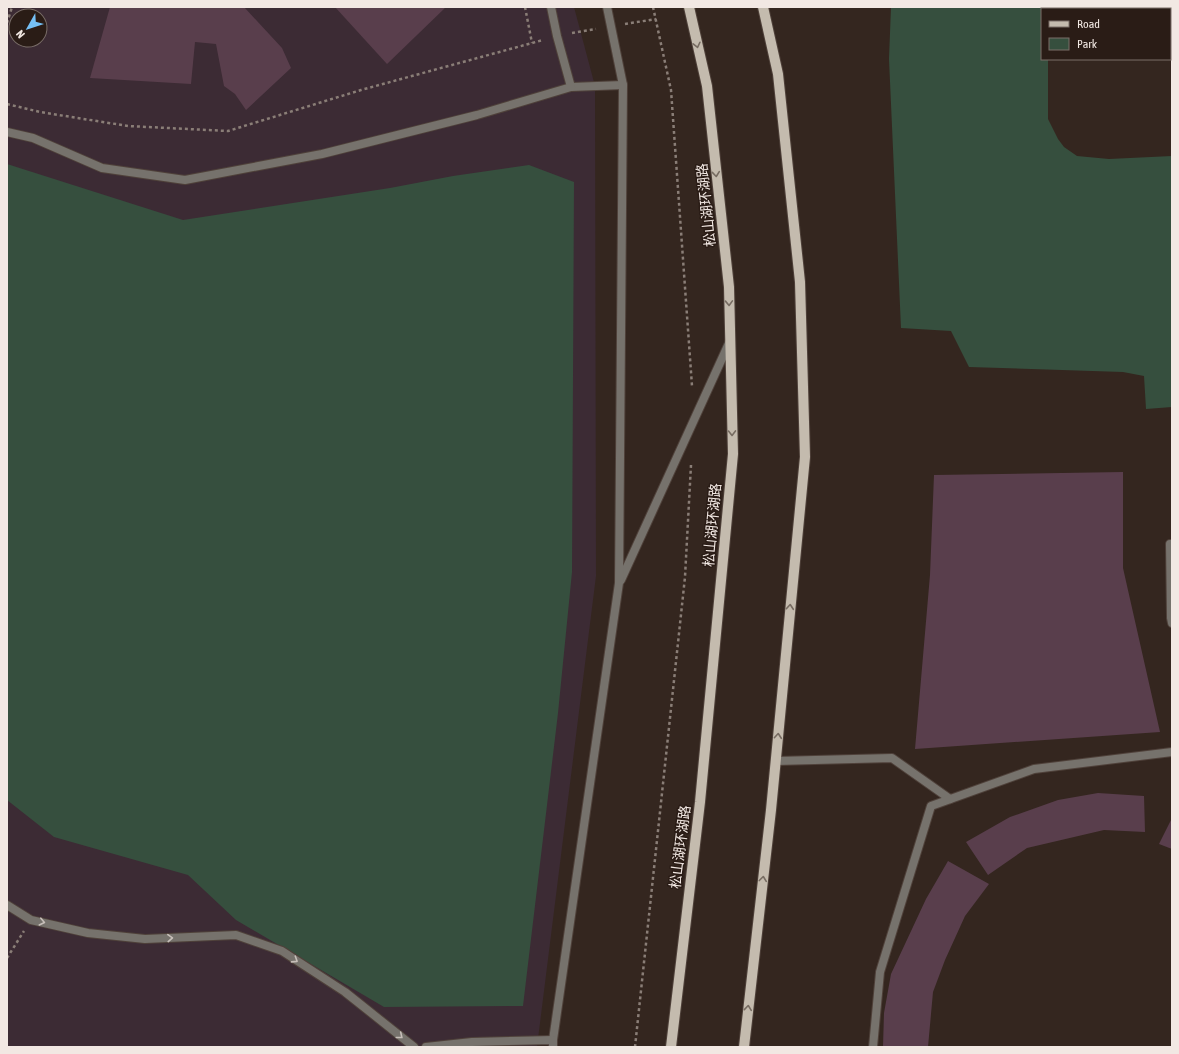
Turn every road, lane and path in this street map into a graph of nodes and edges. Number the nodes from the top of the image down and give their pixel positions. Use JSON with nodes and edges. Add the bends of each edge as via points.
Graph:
{"nodes":[{"id":1,"x":12,"y":7,"type":"edge"},
{"id":2,"x":525,"y":7,"type":"edge"},
{"id":3,"x":551,"y":7,"type":"edge"},
{"id":4,"x":607,"y":7,"type":"edge"},
{"id":5,"x":653,"y":7,"type":"edge"},
{"id":6,"x":689,"y":7,"type":"edge"},
{"id":7,"x":763,"y":7,"type":"edge"},
{"id":8,"x":7,"y":23,"type":"edge"},
{"id":9,"x":581,"y":31,"type":"dead end"},
{"id":10,"x":557,"y":36,"type":"junction"},
{"id":11,"x":532,"y":43,"type":"junction"},
{"id":12,"x":623,"y":84,"type":"junction"},
{"id":13,"x":571,"y":87,"type":"junction"},
{"id":14,"x":7,"y":104,"type":"edge"},
{"id":15,"x":7,"y":132,"type":"edge"},
{"id":16,"x":730,"y":340,"type":"junction"},
{"id":17,"x":692,"y":387,"type":"dead end"},
{"id":18,"x":691,"y":460,"type":"dead end"},
{"id":19,"x":1172,"y":544,"type":"edge"},
{"id":20,"x":619,"y":583,"type":"junction"},
{"id":21,"x":1172,"y":622,"type":"edge"},
{"id":22,"x":1172,"y":752,"type":"edge"},
{"id":23,"x":776,"y":761,"type":"junction"},
{"id":24,"x":950,"y":799,"type":"junction"},
{"id":25,"x":7,"y":905,"type":"edge"},
{"id":26,"x":31,"y":920,"type":"junction"},
{"id":27,"x":7,"y":958,"type":"edge"},
{"id":28,"x":553,"y":1044,"type":"edge"},
{"id":29,"x":414,"y":1047,"type":"edge"},
{"id":30,"x":426,"y":1047,"type":"edge"},
{"id":31,"x":634,"y":1047,"type":"edge"},
{"id":32,"x":671,"y":1047,"type":"edge"},
{"id":33,"x":744,"y":1047,"type":"edge"},
{"id":34,"x":873,"y":1047,"type":"edge"}],
"edges":[{"from":1,"to":8,"type":"path"},
{"from":2,"to":11,"type":"path"},
{"from":3,"to":10,"type":"street"},
{"from":4,"to":12,"type":"street"},
{"from":5,"to":17,"type":"path","via":[[671,90]]},
{"from":6,"to":16,"type":"main road","name":"松山湖环湖路","one_way":true,"via":[[707,86],[729,287]]},
{"from":23,"to":7,"type":"main road","one_way":true,"via":[[805,457],[800,282],[778,74]]},
{"from":9,"to":10,"type":"path"},
{"from":10,"to":11,"type":"path"},
{"from":10,"to":13,"type":"street"},
{"from":11,"to":14,"type":"path","via":[[361,90],[228,131],[128,126]]},
{"from":12,"to":13,"type":"street"},
{"from":12,"to":20,"type":"street"},
{"from":13,"to":15,"type":"street","via":[[477,116],[322,154],[185,180],[102,168],[33,138]]},
{"from":16,"to":20,"type":"street"},
{"from":16,"to":32,"type":"main road","name":"松山湖环湖路","one_way":true,"via":[[733,454],[700,802]]},
{"from":18,"to":31,"type":"path","via":[[685,577]]},
{"from":19,"to":21,"type":"street"},
{"from":20,"to":28,"type":"street"},
{"from":22,"to":24,"type":"street","via":[[1034,769]]},
{"from":23,"to":24,"type":"street","via":[[892,758]]},
{"from":33,"to":23,"type":"main road","one_way":true},
{"from":24,"to":34,"type":"street","via":[[931,806],[880,972]]},
{"from":25,"to":26,"type":"street"},
{"from":26,"to":27,"type":"path"},
{"from":26,"to":29,"type":"street","one_way":true,"via":[[88,933],[145,939],[236,935],[282,951],[345,992]]},
{"from":28,"to":30,"type":"street","via":[[472,1042]]}]}
